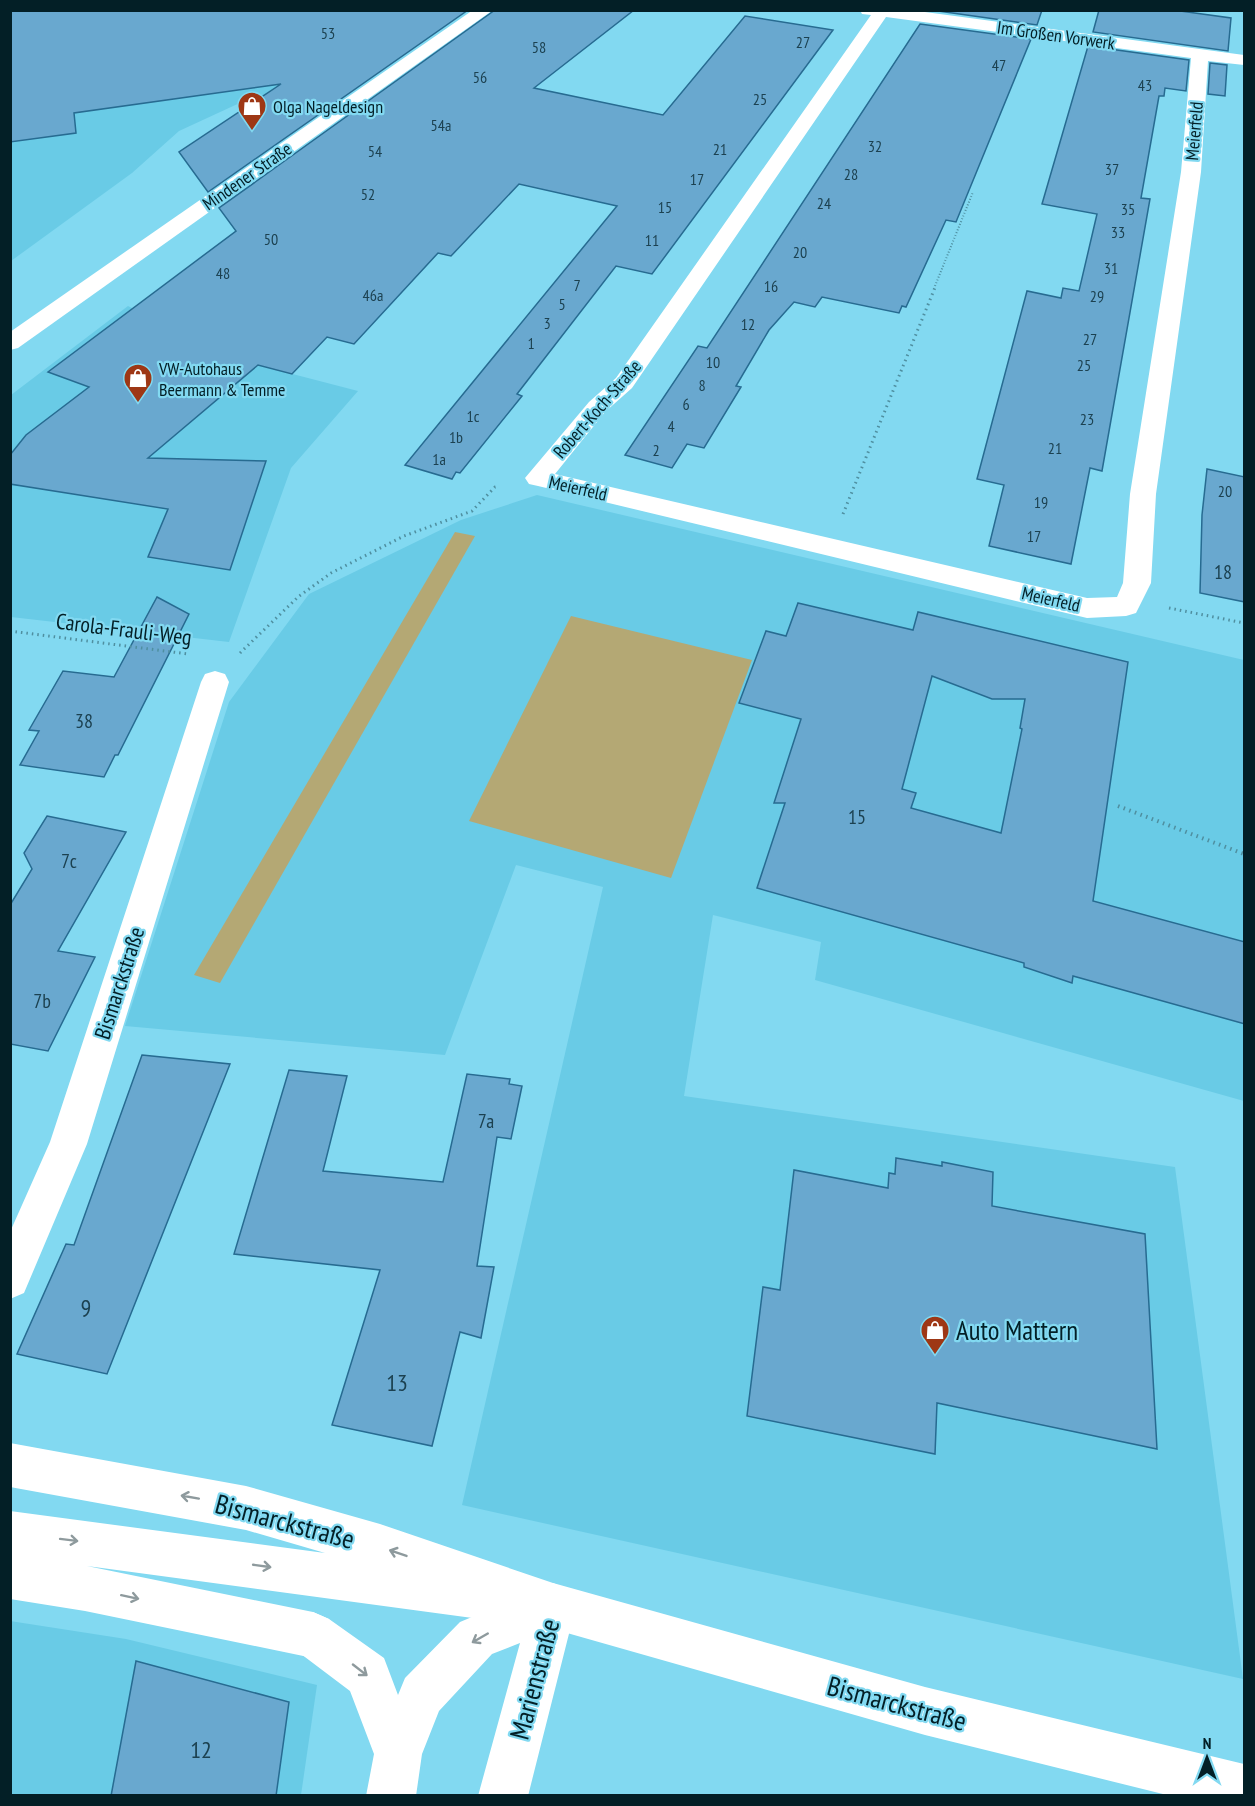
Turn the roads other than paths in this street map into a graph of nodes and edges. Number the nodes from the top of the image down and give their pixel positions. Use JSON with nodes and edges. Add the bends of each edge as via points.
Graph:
{"nodes":[{"id":1,"x":485,"y":10,"type":"edge"},
{"id":2,"x":878,"y":11,"type":"edge"},
{"id":3,"x":1200,"y":54,"type":"junction"},
{"id":4,"x":1245,"y":60,"type":"edge"},
{"id":5,"x":10,"y":343,"type":"edge"},
{"id":6,"x":538,"y":478,"type":"joint"},
{"id":7,"x":216,"y":665,"type":"road end"},
{"id":8,"x":10,"y":1279,"type":"edge"},
{"id":9,"x":10,"y":1465,"type":"edge"},
{"id":10,"x":10,"y":1533,"type":"edge"},
{"id":11,"x":10,"y":1576,"type":"edge"},
{"id":12,"x":553,"y":1606,"type":"junction"},
{"id":13,"x":394,"y":1775,"type":"edge"},
{"id":14,"x":1245,"y":1789,"type":"edge"},
{"id":15,"x":503,"y":1796,"type":"edge"}],
"edges":[{"from":1,"to":5,"type":"street","name":"Mindener Straße"},
{"from":2,"to":3,"type":"street","name":"Im Großen Vorwerk"},
{"from":2,"to":6,"type":"street","name":"Robert-Koch-Straße","via":[[624,383],[597,407]]},
{"from":3,"to":4,"type":"street","name":"Im Großen Vorwerk"},
{"from":3,"to":6,"type":"street","name":"Meierfeld","via":[[1191,172],[1143,494],[1137,583],[1126,606],[1087,608]]},
{"from":7,"to":8,"type":"street","name":"Bismarckstraße","via":[[68,1144]]},
{"from":12,"to":9,"type":"street","name":"Bismarckstraße","one_way":true,"via":[[380,1546],[246,1508]]},
{"from":10,"to":12,"type":"street","name":"Bismarckstraße","one_way":true},
{"from":11,"to":13,"type":"street","name":"Marienstraße","one_way":true,"via":[[313,1635],[367,1675]]},
{"from":12,"to":13,"type":"street","name":"Marienstraße","one_way":true,"via":[[476,1638],[422,1695]]},
{"from":12,"to":14,"type":"street","name":"Bismarckstraße","via":[[925,1712]]},
{"from":12,"to":15,"type":"street","name":"Marienstraße"}]}
